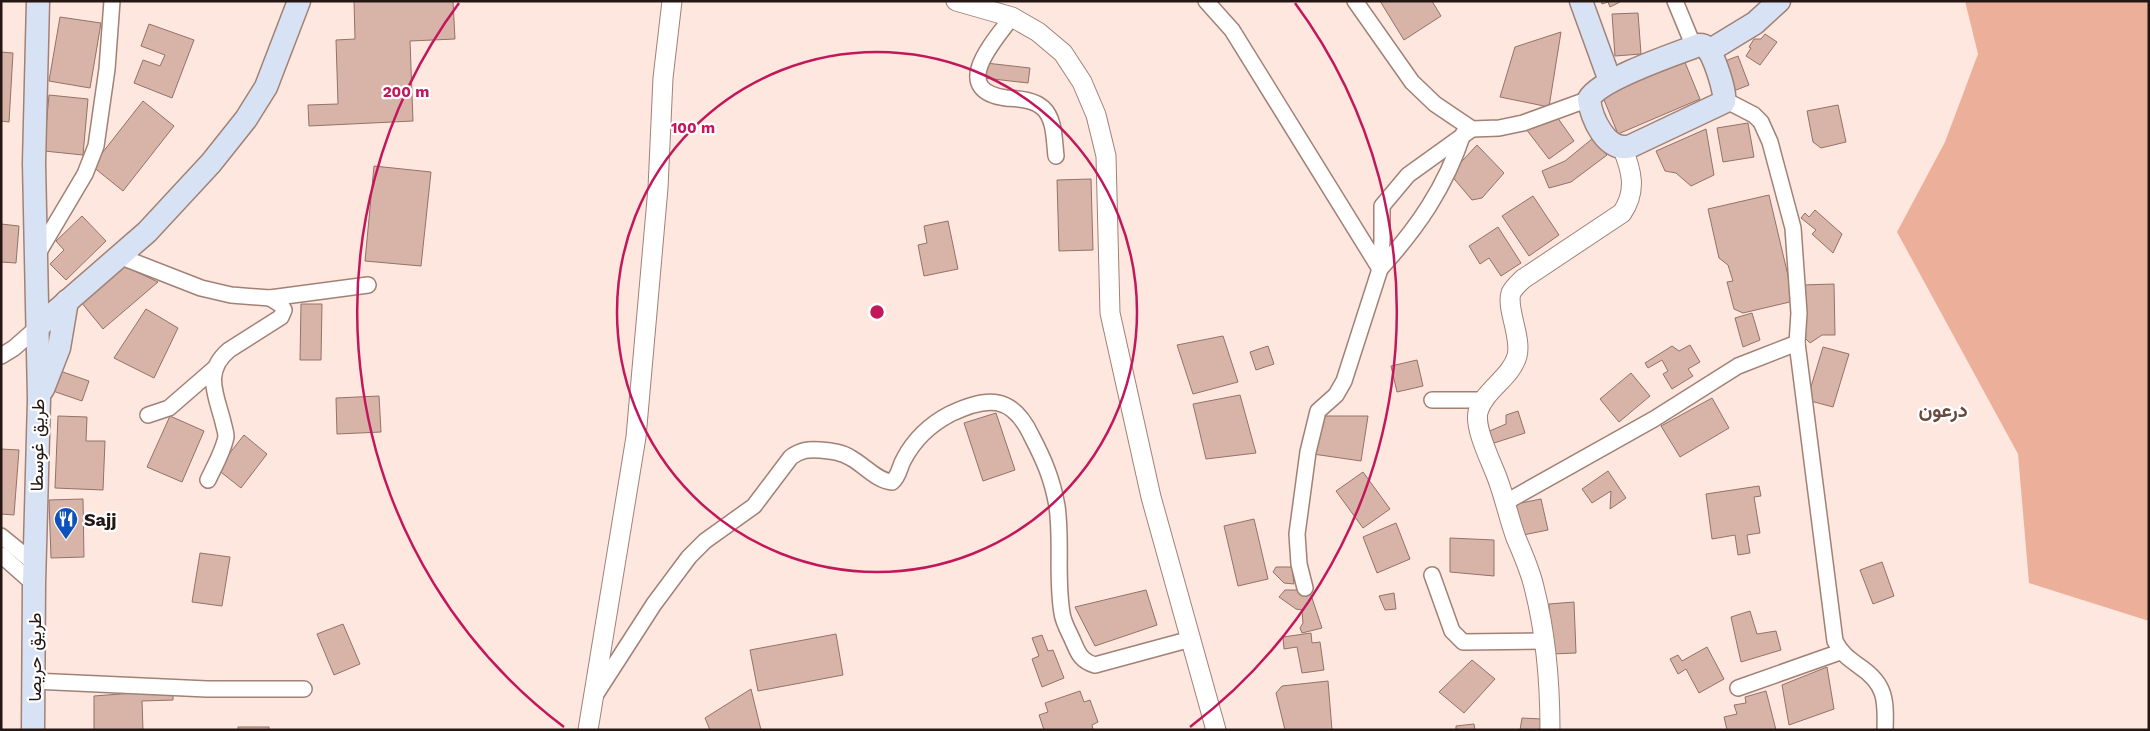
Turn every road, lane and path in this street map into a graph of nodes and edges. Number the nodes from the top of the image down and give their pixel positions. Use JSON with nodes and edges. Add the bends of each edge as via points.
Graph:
{"nodes":[{"id":1,"x":38,"y":1,"type":"edge"},
{"id":2,"x":112,"y":1,"type":"edge"},
{"id":3,"x":299,"y":1,"type":"edge"},
{"id":4,"x":672,"y":1,"type":"edge"},
{"id":5,"x":956,"y":1,"type":"edge"},
{"id":6,"x":1206,"y":1,"type":"edge"},
{"id":7,"x":1355,"y":1,"type":"edge"},
{"id":8,"x":1580,"y":1,"type":"edge"},
{"id":9,"x":1675,"y":1,"type":"edge"},
{"id":10,"x":1779,"y":1,"type":"edge"},
{"id":11,"x":1221,"y":8,"type":"edge"},
{"id":12,"x":1012,"y":17,"type":"junction"},
{"id":13,"x":1702,"y":49,"type":"junction"},
{"id":14,"x":1610,"y":81,"type":"junction"},
{"id":15,"x":1589,"y":99,"type":"junction"},
{"id":16,"x":1725,"y":100,"type":"junction"},
{"id":17,"x":1467,"y":131,"type":"junction"},
{"id":18,"x":1622,"y":148,"type":"junction"},
{"id":19,"x":1056,"y":156,"type":"dead end"},
{"id":20,"x":37,"y":255,"type":"junction"},
{"id":21,"x":119,"y":256,"type":"junction"},
{"id":22,"x":1380,"y":269,"type":"junction"},
{"id":23,"x":368,"y":285,"type":"dead end"},
{"id":24,"x":270,"y":298,"type":"junction"},
{"id":25,"x":67,"y":301,"type":"junction"},
{"id":26,"x":39,"y":326,"type":"junction"},
{"id":27,"x":1797,"y":342,"type":"junction"},
{"id":28,"x":1,"y":356,"type":"edge"},
{"id":29,"x":215,"y":368,"type":"junction"},
{"id":30,"x":39,"y":399,"type":"junction"},
{"id":31,"x":1432,"y":400,"type":"dead end"},
{"id":32,"x":1484,"y":400,"type":"junction"},
{"id":33,"x":148,"y":415,"type":"dead end"},
{"id":34,"x":208,"y":480,"type":"dead end"},
{"id":35,"x":1506,"y":502,"type":"junction"},
{"id":36,"x":1,"y":536,"type":"edge"},
{"id":37,"x":1,"y":555,"type":"edge"},
{"id":38,"x":34,"y":573,"type":"junction"},
{"id":39,"x":1432,"y":575,"type":"dead end"},
{"id":40,"x":1305,"y":588,"type":"dead end"},
{"id":41,"x":1191,"y":639,"type":"junction"},
{"id":42,"x":1545,"y":641,"type":"junction"},
{"id":43,"x":1840,"y":652,"type":"junction"},
{"id":44,"x":34,"y":681,"type":"junction"},
{"id":45,"x":1738,"y":688,"type":"dead end"},
{"id":46,"x":304,"y":690,"type":"dead end"},
{"id":47,"x":593,"y":699,"type":"junction"},
{"id":48,"x":33,"y":730,"type":"edge"},
{"id":49,"x":588,"y":730,"type":"edge"},
{"id":50,"x":1216,"y":730,"type":"edge"},
{"id":51,"x":1550,"y":730,"type":"edge"},
{"id":52,"x":1885,"y":730,"type":"edge"}],
"edges":[{"from":1,"to":20,"type":"main road","name":"طريق غوسطا","via":[[34,163]]},
{"from":2,"to":20,"type":"street","via":[[96,146],[85,174]]},
{"from":3,"to":21,"type":"main road","via":[[266,86],[246,119],[211,163],[147,232]]},
{"from":4,"to":47,"type":"street","via":[[663,78],[658,188],[636,437]]},
{"from":5,"to":12,"type":"street"},
{"from":6,"to":11,"type":"street"},
{"from":7,"to":17,"type":"street","via":[[1412,82]]},
{"from":8,"to":14,"type":"main road"},
{"from":9,"to":13,"type":"street"},
{"from":10,"to":13,"type":"main road","via":[[1755,23]]},
{"from":11,"to":22,"type":"street"},
{"from":12,"to":19,"type":"street","via":[[979,63],[977,75],[981,86],[990,94],[1033,102],[1042,108],[1052,126]]},
{"from":12,"to":41,"type":"street","via":[[1038,32],[1063,53],[1082,82],[1096,116],[1107,165],[1110,313],[1151,497]]},
{"from":13,"to":14,"type":"main road"},
{"from":13,"to":16,"type":"main road","via":[[1720,80]]},
{"from":14,"to":15,"type":"main road"},
{"from":15,"to":17,"type":"street","via":[[1523,123]]},
{"from":15,"to":18,"type":"main road","via":[[1603,135]]},
{"from":16,"to":18,"type":"main road"},
{"from":16,"to":27,"type":"street","via":[[1754,115],[1770,142],[1793,228],[1800,313]]},
{"from":17,"to":22,"type":"street","via":[[1433,202],[1411,235]]},
{"from":17,"to":22,"type":"street","via":[[1408,175],[1382,206]]},
{"from":18,"to":32,"type":"street","via":[[1630,165],[1632,187],[1628,205],[1622,214],[1523,279],[1513,290],[1510,298],[1517,358]]},
{"from":20,"to":26,"type":"main road","name":"طريق غوسطا"},
{"from":21,"to":24,"type":"street","via":[[201,288],[231,295]]},
{"from":21,"to":25,"type":"main road"},
{"from":22,"to":40,"type":"street","via":[[1344,381],[1336,395],[1318,411],[1308,452],[1297,534]]},
{"from":23,"to":24,"type":"street"},
{"from":24,"to":29,"type":"street","via":[[281,305],[284,310],[281,316],[229,350]]},
{"from":25,"to":26,"type":"main road"},
{"from":25,"to":30,"type":"main road","via":[[59,348]]},
{"from":26,"to":28,"type":"street"},
{"from":26,"to":30,"type":"main road","name":"طريق غوسطا"},
{"from":27,"to":35,"type":"street","via":[[1738,366],[1654,419]]},
{"from":27,"to":43,"type":"street","via":[[1835,642]]},
{"from":29,"to":33,"type":"street","via":[[169,408]]},
{"from":29,"to":34,"type":"street","via":[[212,379],[226,435]]},
{"from":30,"to":38,"type":"main road","name":"طريق غوسطا"},
{"from":31,"to":32,"type":"street"},
{"from":32,"to":35,"type":"street","via":[[1478,412],[1478,426]]},
{"from":35,"to":42,"type":"street","via":[[1534,588]]},
{"from":36,"to":38,"type":"street"},
{"from":37,"to":38,"type":"street"},
{"from":38,"to":44,"type":"main road","name":"طريق حريصا"},
{"from":39,"to":42,"type":"street","via":[[1452,631],[1463,642]]},
{"from":41,"to":47,"type":"street","via":[[1094,665],[1079,656],[1062,614],[1060,532],[1049,472],[1025,421],[1014,409],[1000,402],[984,402],[949,414],[926,431],[916,440],[892,482],[878,477],[842,453],[806,449],[798,452],[754,506],[705,541],[689,558],[654,604]]},
{"from":41,"to":50,"type":"street"},
{"from":42,"to":51,"type":"street"},
{"from":43,"to":45,"type":"street"},
{"from":43,"to":52,"type":"street","via":[[1874,677],[1882,689],[1886,704]]},
{"from":44,"to":46,"type":"street"},
{"from":44,"to":48,"type":"main road","name":"طريق حريصا"},
{"from":47,"to":49,"type":"street"}]}
